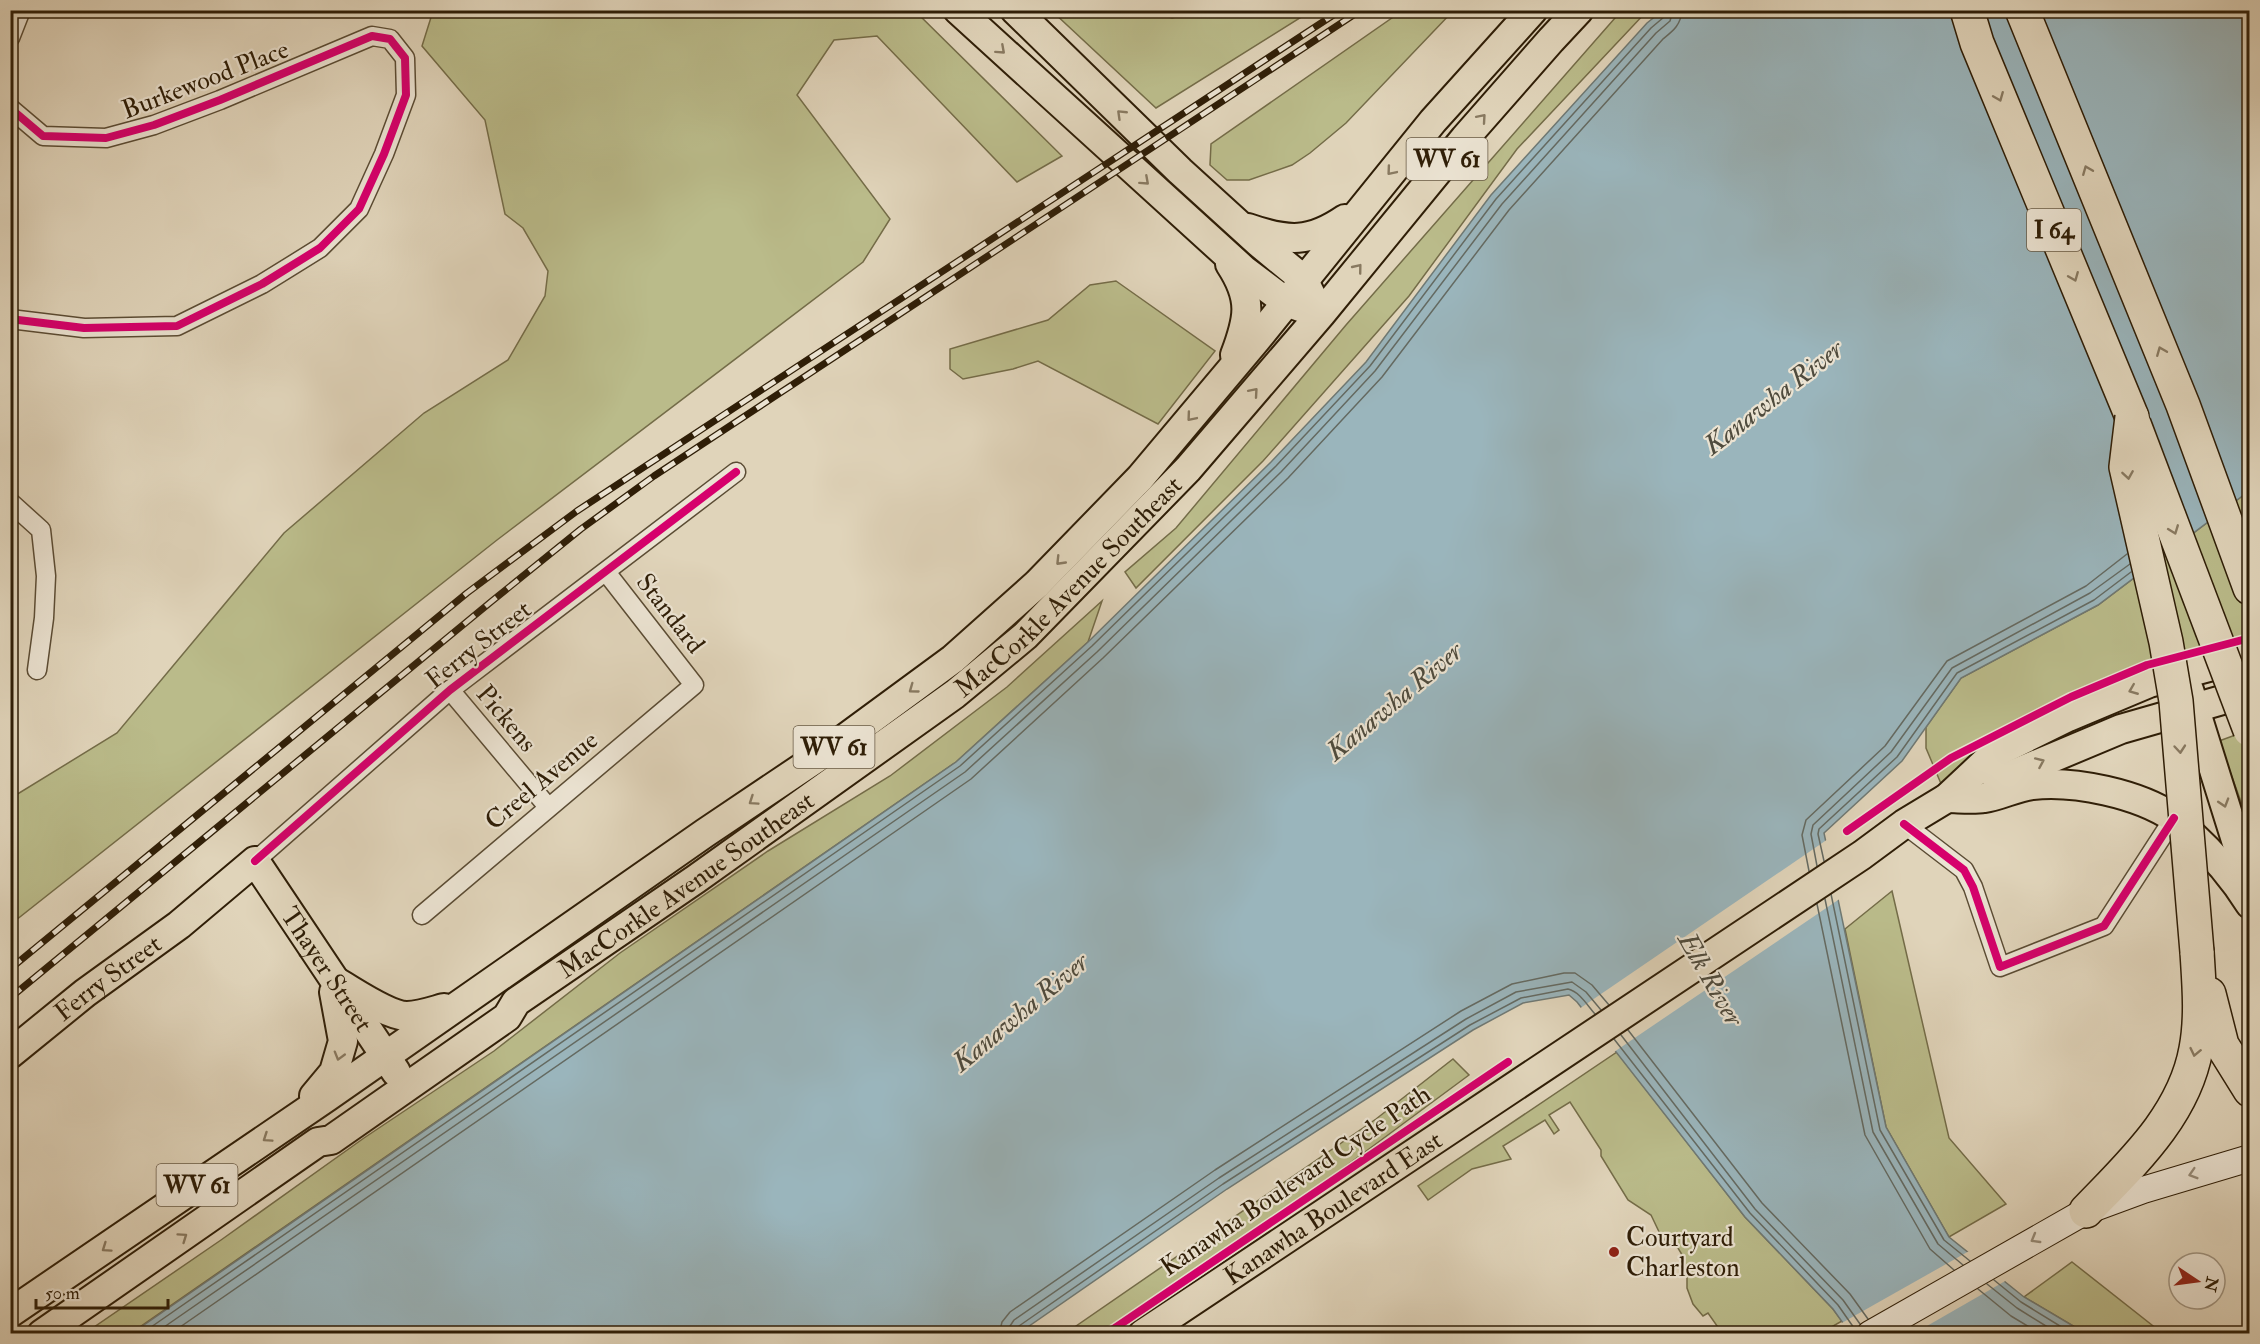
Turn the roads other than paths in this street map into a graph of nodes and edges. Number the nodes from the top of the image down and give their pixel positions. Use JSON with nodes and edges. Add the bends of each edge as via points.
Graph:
{"nodes":[{"id":1,"x":21,"y":10,"type":"edge"},
{"id":2,"x":958,"y":10,"type":"edge"},
{"id":3,"x":1015,"y":10,"type":"edge"},
{"id":4,"x":1533,"y":10,"type":"edge"},
{"id":5,"x":1579,"y":10,"type":"edge"},
{"id":6,"x":1959,"y":10,"type":"edge"},
{"id":7,"x":1967,"y":10,"type":"edge"},
{"id":8,"x":2026,"y":18,"type":"edge"},
{"id":9,"x":10,"y":38,"type":"edge"},
{"id":10,"x":1977,"y":43,"type":"junction"},
{"id":11,"x":10,"y":108,"type":"edge"},
{"id":12,"x":1362,"y":207,"type":"junction"},
{"id":13,"x":1240,"y":226,"type":"junction"},
{"id":14,"x":1221,"y":249,"type":"junction"},
{"id":15,"x":1304,"y":279,"type":"junction"},
{"id":16,"x":1286,"y":302,"type":"junction"},
{"id":17,"x":1321,"y":314,"type":"junction"},
{"id":18,"x":10,"y":319,"type":"edge"},
{"id":19,"x":1229,"y":372,"type":"junction"},
{"id":20,"x":2183,"y":405,"type":"junction"},
{"id":21,"x":2132,"y":417,"type":"junction"},
{"id":22,"x":736,"y":472,"type":"dead end"},
{"id":23,"x":10,"y":502,"type":"edge"},
{"id":24,"x":2250,"y":526,"type":"edge"},
{"id":25,"x":606,"y":572,"type":"junction"},
{"id":26,"x":2250,"y":588,"type":"edge"},
{"id":27,"x":2250,"y":656,"type":"edge"},
{"id":28,"x":37,"y":670,"type":"dead end"},
{"id":29,"x":2184,"y":674,"type":"junction"},
{"id":30,"x":694,"y":685,"type":"joint"},
{"id":31,"x":450,"y":690,"type":"junction"},
{"id":32,"x":2250,"y":692,"type":"edge"},
{"id":33,"x":2195,"y":707,"type":"junction"},
{"id":34,"x":2250,"y":730,"type":"edge"},
{"id":35,"x":1947,"y":798,"type":"junction"},
{"id":36,"x":548,"y":807,"type":"junction"},
{"id":37,"x":2174,"y":818,"type":"junction"},
{"id":38,"x":1904,"y":824,"type":"junction"},
{"id":39,"x":255,"y":861,"type":"junction"},
{"id":40,"x":2250,"y":885,"type":"edge"},
{"id":41,"x":2250,"y":904,"type":"edge"},
{"id":42,"x":422,"y":915,"type":"dead end"},
{"id":43,"x":2198,"y":952,"type":"junction"},
{"id":44,"x":332,"y":978,"type":"junction"},
{"id":45,"x":516,"y":1002,"type":"junction"},
{"id":46,"x":461,"y":1004,"type":"junction"},
{"id":47,"x":10,"y":1054,"type":"edge"},
{"id":48,"x":392,"y":1068,"type":"junction"},
{"id":49,"x":2250,"y":1090,"type":"edge"},
{"id":50,"x":296,"y":1118,"type":"junction"},
{"id":51,"x":318,"y":1142,"type":"junction"},
{"id":52,"x":2250,"y":1158,"type":"edge"},
{"id":53,"x":2086,"y":1210,"type":"junction"},
{"id":54,"x":10,"y":1313,"type":"edge"},
{"id":55,"x":42,"y":1334,"type":"edge"},
{"id":56,"x":1143,"y":1334,"type":"edge"},
{"id":57,"x":1870,"y":1334,"type":"edge"}],
"edges":[{"from":1,"to":9,"type":"street"},
{"from":2,"to":14,"type":"main road","one_way":true},
{"from":13,"to":3,"type":"main road","one_way":true},
{"from":4,"to":12,"type":"main road","number":"WV 61","one_way":true},
{"from":17,"to":5,"type":"main road","number":"WV 61","one_way":true,"via":[[1465,138]]},
{"from":6,"to":10,"type":"highway"},
{"from":7,"to":10,"type":"highway","number":"I 64"},
{"from":20,"to":8,"type":"highway","number":"I 64","one_way":true},
{"from":10,"to":21,"type":"highway","number":"I 64","one_way":true},
{"from":11,"to":18,"type":"street","name":"Burkewood Place","via":[[43,136],[106,138],[220,100],[372,36],[390,39],[405,58],[406,95],[384,154],[359,209],[320,248],[262,284],[177,326],[84,328]]},
{"from":12,"to":13,"type":"main road","via":[[1335,226],[1302,239],[1270,236]]},
{"from":12,"to":15,"type":"main road","number":"WV 61"},
{"from":13,"to":15,"type":"main road"},
{"from":14,"to":16,"type":"main road"},
{"from":14,"to":19,"type":"main road","via":[[1239,278],[1248,316]]},
{"from":15,"to":16,"type":"main road","number":"WV 61"},
{"from":15,"to":17,"type":"main road"},
{"from":16,"to":17,"type":"main road"},
{"from":16,"to":19,"type":"main road","name":"MacCorkle Avenue Southeast","number":"WV 61"},
{"from":45,"to":17,"type":"main road","name":"MacCorkle Avenue Southeast","number":"WV 61","one_way":true,"via":[[955,694],[1025,636],[1188,469]]},
{"from":19,"to":46,"type":"main road","name":"MacCorkle Avenue Southeast","number":"WV 61","one_way":true,"via":[[1140,478],[1037,584],[953,660],[836,746]]},
{"from":20,"to":24,"type":"highway"},
{"from":20,"to":26,"type":"highway","number":"I 64"},
{"from":21,"to":34,"type":"highway","number":"I 64","one_way":true,"bridge":true},
{"from":21,"to":43,"type":"highway","one_way":true,"bridge":true,"via":[[2126,467],[2176,701]]},
{"from":22,"to":25,"type":"street","name":"Ferry Street"},
{"from":23,"to":28,"type":"street","via":[[41,530],[46,576]]},
{"from":25,"to":30,"type":"street","name":"Standard"},
{"from":25,"to":31,"type":"street","name":"Ferry Street"},
{"from":27,"to":29,"type":"main road"},
{"from":29,"to":33,"type":"main road"},
{"from":29,"to":35,"type":"main road","one_way":true,"via":[[2112,698],[1995,753]]},
{"from":30,"to":36,"type":"street","name":"Creel Avenue"},
{"from":31,"to":36,"type":"street","name":"Pickens"},
{"from":31,"to":39,"type":"street","name":"Ferry Street"},
{"from":32,"to":33,"type":"main road"},
{"from":35,"to":33,"type":"main road","one_way":true,"via":[[2121,729]]},
{"from":33,"to":40,"type":"main road","one_way":true},
{"from":35,"to":37,"type":"main road","via":[[1984,798],[2034,785],[2078,785],[2141,802]]},
{"from":35,"to":38,"type":"main road","name":"Kanawha Boulevard East"},
{"from":36,"to":42,"type":"street","name":"Creel Avenue"},
{"from":37,"to":38,"type":"street","via":[[2104,926],[2000,967],[1964,870]]},
{"from":37,"to":41,"type":"main road","via":[[2216,857]]},
{"from":38,"to":56,"type":"main road","name":"Kanawha Boulevard East"},
{"from":39,"to":44,"type":"main road","name":"Thayer Street"},
{"from":39,"to":47,"type":"main road","name":"Ferry Street","via":[[179,925]]},
{"from":43,"to":49,"type":"highway","via":[[2222,1045]]},
{"from":43,"to":53,"type":"highway","one_way":true,"via":[[2200,1007],[2196,1049],[2180,1101],[2157,1134]]},
{"from":44,"to":46,"type":"main road","via":[[398,1015]]},
{"from":44,"to":48,"type":"main road","name":"Thayer Street"},
{"from":44,"to":50,"type":"main road","one_way":true,"via":[[343,1041],[339,1058],[334,1072]]},
{"from":45,"to":48,"type":"main road","number":"WV 61","via":[[495,1008]]},
{"from":45,"to":51,"type":"main road","name":"MacCorkle Avenue Southeast","number":"WV 61","via":[[507,1017],[331,1140]]},
{"from":46,"to":48,"type":"main road","name":"MacCorkle Avenue Southeast","number":"WV 61"},
{"from":48,"to":50,"type":"main road","name":"MacCorkle Avenue Southeast","number":"WV 61"},
{"from":48,"to":51,"type":"main road","number":"WV 61"},
{"from":50,"to":54,"type":"main road","name":"MacCorkle Avenue Southeast","number":"WV 61","one_way":true},
{"from":55,"to":51,"type":"main road","name":"MacCorkle Avenue Southeast","number":"WV 61","one_way":true},
{"from":52,"to":53,"type":"main road","one_way":true},
{"from":53,"to":57,"type":"main road","one_way":true}]}
